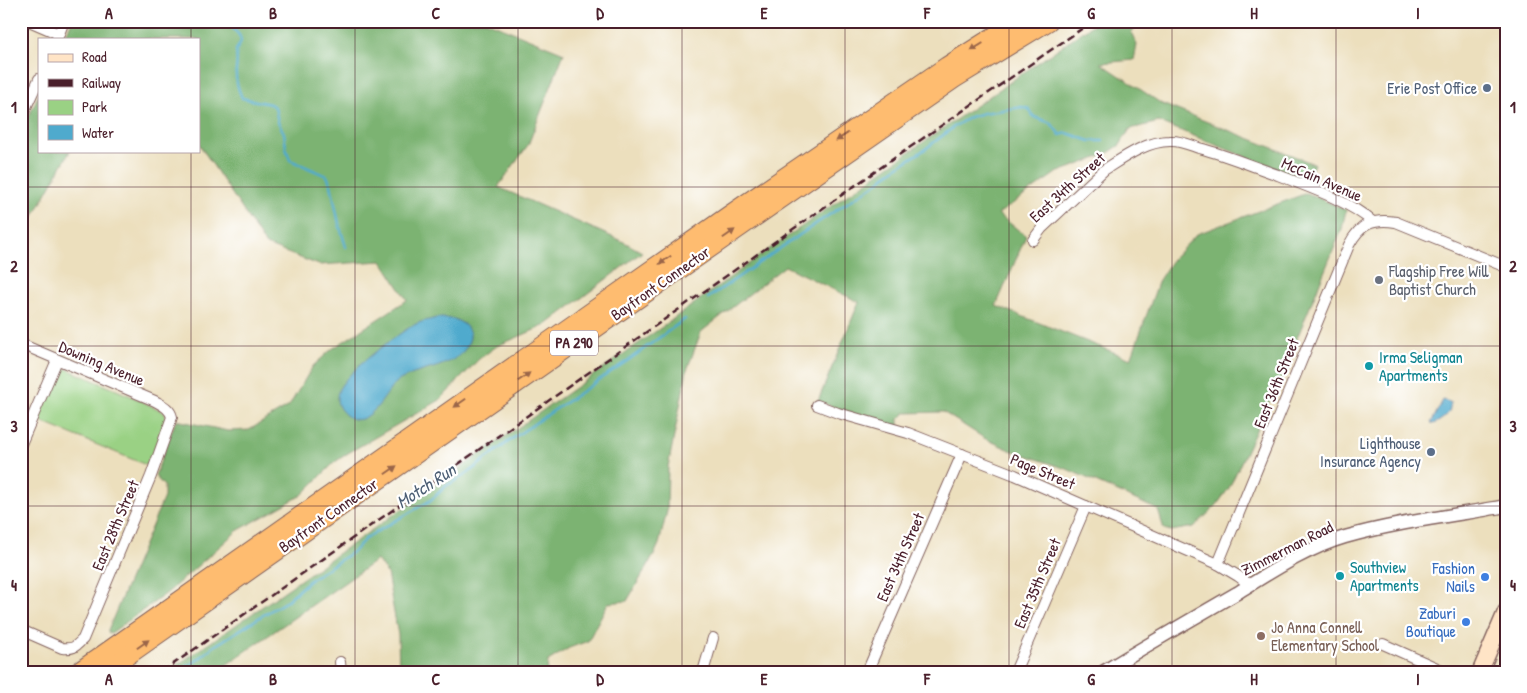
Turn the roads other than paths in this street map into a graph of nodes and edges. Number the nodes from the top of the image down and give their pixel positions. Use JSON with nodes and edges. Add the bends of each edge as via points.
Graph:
{"nodes":[{"id":1,"x":29,"y":21,"type":"edge"},
{"id":2,"x":64,"y":21,"type":"edge"},
{"id":3,"x":1018,"y":21,"type":"edge"},
{"id":4,"x":1048,"y":21,"type":"edge"},
{"id":5,"x":58,"y":36,"type":"edge"},
{"id":6,"x":38,"y":81,"type":"edge"},
{"id":7,"x":21,"y":118,"type":"edge"},
{"id":8,"x":1149,"y":145,"type":"joint"},
{"id":9,"x":1374,"y":222,"type":"junction"},
{"id":10,"x":1033,"y":240,"type":"dead end"},
{"id":11,"x":1506,"y":267,"type":"edge"},
{"id":12,"x":21,"y":344,"type":"edge"},
{"id":13,"x":57,"y":360,"type":"junction"},
{"id":14,"x":817,"y":405,"type":"dead end"},
{"id":15,"x":170,"y":411,"type":"joint"},
{"id":16,"x":21,"y":444,"type":"edge"},
{"id":17,"x":962,"y":454,"type":"junction"},
{"id":18,"x":1086,"y":506,"type":"junction"},
{"id":19,"x":1506,"y":506,"type":"edge"},
{"id":20,"x":1218,"y":564,"type":"junction"},
{"id":21,"x":1250,"y":585,"type":"junction"},
{"id":22,"x":1506,"y":611,"type":"edge"},
{"id":23,"x":21,"y":630,"type":"edge"},
{"id":24,"x":713,"y":638,"type":"dead end"},
{"id":25,"x":1383,"y":644,"type":"dead end"},
{"id":26,"x":78,"y":672,"type":"edge"},
{"id":27,"x":104,"y":672,"type":"edge"},
{"id":28,"x":703,"y":672,"type":"edge"},
{"id":29,"x":867,"y":672,"type":"edge"},
{"id":30,"x":1015,"y":672,"type":"edge"},
{"id":31,"x":1103,"y":672,"type":"edge"},
{"id":32,"x":1446,"y":672,"type":"edge"},
{"id":33,"x":1480,"y":672,"type":"edge"}],
"edges":[{"from":1,"to":5,"type":"street"},
{"from":2,"to":5,"type":"street"},
{"from":3,"to":26,"type":"highway","name":"Bayfront Connector","number":"PA 290","one_way":true,"via":[[729,215]]},
{"from":27,"to":4,"type":"highway","name":"Bayfront Connector","number":"PA 290","one_way":true,"via":[[778,200],[954,79]]},
{"from":6,"to":7,"type":"street"},
{"from":8,"to":9,"type":"street","name":"McCain Avenue","via":[[1171,140],[1222,154],[1342,202]]},
{"from":8,"to":10,"type":"street","name":"East 34th Street","via":[[1116,162],[1095,178]]},
{"from":9,"to":11,"type":"street","name":"McCain Avenue","via":[[1396,222]]},
{"from":9,"to":20,"type":"street","name":"East 36th Street","via":[[1357,232],[1349,245]]},
{"from":12,"to":13,"type":"street","name":"Downing Avenue"},
{"from":13,"to":15,"type":"street","name":"Downing Avenue","via":[[154,401]]},
{"from":13,"to":16,"type":"street"},
{"from":14,"to":17,"type":"street","name":"Page Street","via":[[908,433]]},
{"from":15,"to":23,"type":"street","name":"East 28th Street","via":[[171,420],[152,476],[82,639],[76,647],[62,648]]},
{"from":17,"to":18,"type":"street","name":"Page Street"},
{"from":17,"to":29,"type":"street","name":"East 34th Street"},
{"from":18,"to":20,"type":"street","name":"Page Street"},
{"from":18,"to":30,"type":"street","name":"East 35th Street"},
{"from":19,"to":21,"type":"street","name":"Zimmerman Road","via":[[1344,537],[1299,557]]},
{"from":20,"to":21,"type":"street","name":"Page Street"},
{"from":21,"to":31,"type":"street","name":"Zimmerman Road"},
{"from":22,"to":33,"type":"main road"},
{"from":24,"to":28,"type":"street"},
{"from":25,"to":32,"type":"street"}]}
